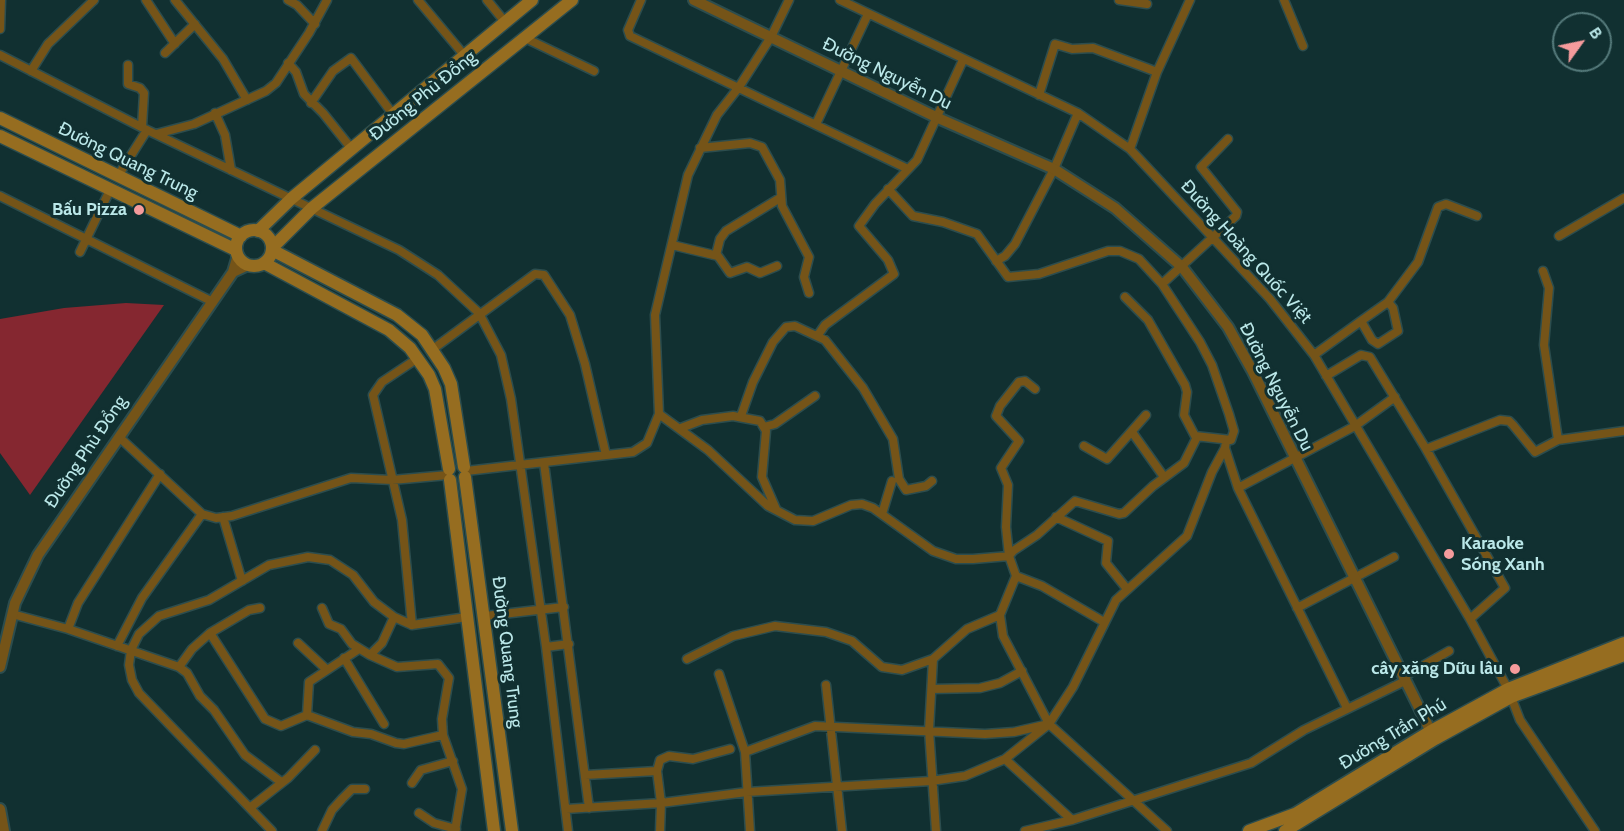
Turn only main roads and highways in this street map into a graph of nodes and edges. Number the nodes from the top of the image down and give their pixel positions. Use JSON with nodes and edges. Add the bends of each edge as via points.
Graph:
{"nodes":[{"id":1,"x":532,"y":0,"type":"edge"},
{"id":2,"x":572,"y":0,"type":"edge"},
{"id":3,"x":0,"y":118,"type":"edge"},
{"id":4,"x":0,"y":136,"type":"edge"},
{"id":5,"x":258,"y":231,"type":"junction"},
{"id":6,"x":241,"y":236,"type":"junction"},
{"id":7,"x":272,"y":249,"type":"junction"},
{"id":8,"x":237,"y":253,"type":"junction"},
{"id":9,"x":264,"y":263,"type":"junction"},
{"id":10,"x":465,"y":472,"type":"junction"},
{"id":11,"x":449,"y":474,"type":"junction"},
{"id":12,"x":1624,"y":643,"type":"edge"},
{"id":13,"x":1624,"y":655,"type":"edge"},
{"id":14,"x":1510,"y":693,"type":"junction"},
{"id":15,"x":1290,"y":826,"type":"edge"},
{"id":16,"x":494,"y":831,"type":"edge"},
{"id":17,"x":512,"y":831,"type":"edge"},
{"id":18,"x":1249,"y":831,"type":"edge"}],
"edges":[{"from":1,"to":5,"type":"main road","name":"Đường Phù Đổng","via":[[392,113]]},
{"from":2,"to":7,"type":"main road","name":"Đường Phù Đổng","via":[[312,208]]},
{"from":3,"to":6,"type":"main road","name":"Đường Quang Trung"},
{"from":4,"to":8,"type":"main road","name":"Đường Quang Trung"},
{"from":5,"to":6,"type":"main road"},
{"from":5,"to":7,"type":"main road","via":[[268,237]]},
{"from":6,"to":8,"type":"main road"},
{"from":7,"to":9,"type":"main road"},
{"from":7,"to":10,"type":"main road","name":"Đường Quang Trung","via":[[397,315],[411,324],[433,349],[451,384]]},
{"from":8,"to":9,"type":"main road","via":[[248,265]]},
{"from":9,"to":11,"type":"main road","name":"Đường Quang Trung","via":[[389,330],[418,358],[435,389]]},
{"from":10,"to":11,"type":"main road","via":[[458,482]]},
{"from":10,"to":17,"type":"main road","name":"Đường Quang Trung"},
{"from":11,"to":16,"type":"main road","name":"Đường Quang Trung"},
{"from":12,"to":14,"type":"main road","name":"Đường Trần Phú"},
{"from":13,"to":14,"type":"main road","name":"Đường Trần Phú"},
{"from":14,"to":15,"type":"main road","name":"Đường Trần Phú","via":[[1433,735]]},
{"from":15,"to":18,"type":"main road","name":"Đường Trần Phú"}]}
